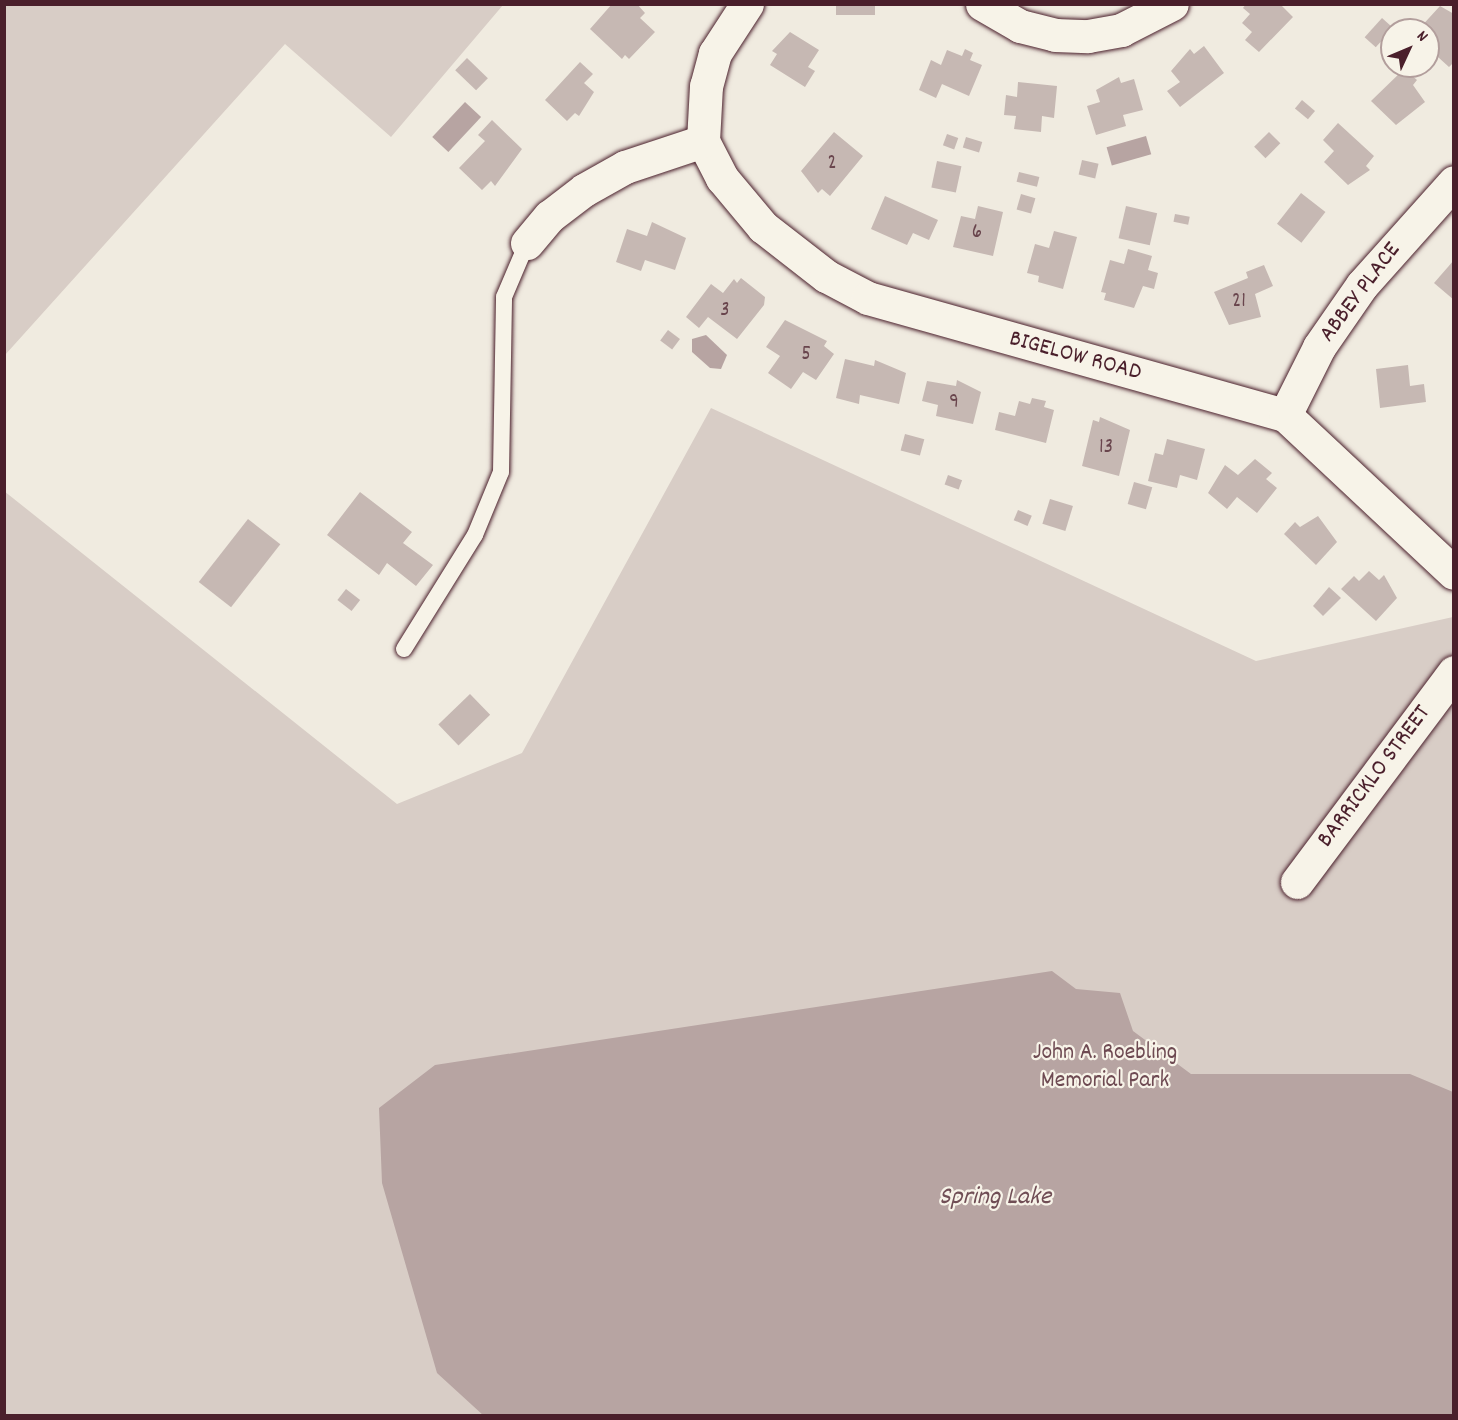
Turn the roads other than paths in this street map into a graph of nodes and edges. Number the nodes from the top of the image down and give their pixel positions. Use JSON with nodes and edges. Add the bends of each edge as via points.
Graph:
{"nodes":[{"id":1,"x":747,"y":4,"type":"edge"},
{"id":2,"x":982,"y":4,"type":"edge"},
{"id":3,"x":1172,"y":4,"type":"edge"},
{"id":4,"x":703,"y":141,"type":"junction"},
{"id":5,"x":1454,"y":182,"type":"edge"},
{"id":6,"x":527,"y":243,"type":"joint"},
{"id":7,"x":1285,"y":415,"type":"junction"},
{"id":8,"x":1454,"y":573,"type":"edge"},
{"id":9,"x":404,"y":649,"type":"dead end"},
{"id":10,"x":1454,"y":672,"type":"edge"},
{"id":11,"x":1297,"y":882,"type":"dead end"}],
"edges":[{"from":1,"to":4,"type":"street","via":[[715,53],[706,86]]},
{"from":2,"to":3,"type":"street","via":[[1020,26],[1055,35],[1088,36],[1121,30]]},
{"from":4,"to":6,"type":"street","via":[[626,167],[584,190],[550,216]]},
{"from":4,"to":7,"type":"street","name":"BIGELOW ROAD","via":[[722,178],[763,227],[826,276],[868,298]]},
{"from":5,"to":7,"type":"street","name":"ABBEY PLACE","via":[[1362,285],[1319,347]]},
{"from":6,"to":9,"type":"lane","via":[[504,297],[501,472],[475,535]]},
{"from":7,"to":8,"type":"street","name":"BIGELOW ROAD"},
{"from":10,"to":11,"type":"street","name":"BARRICKLO STREET"}]}
